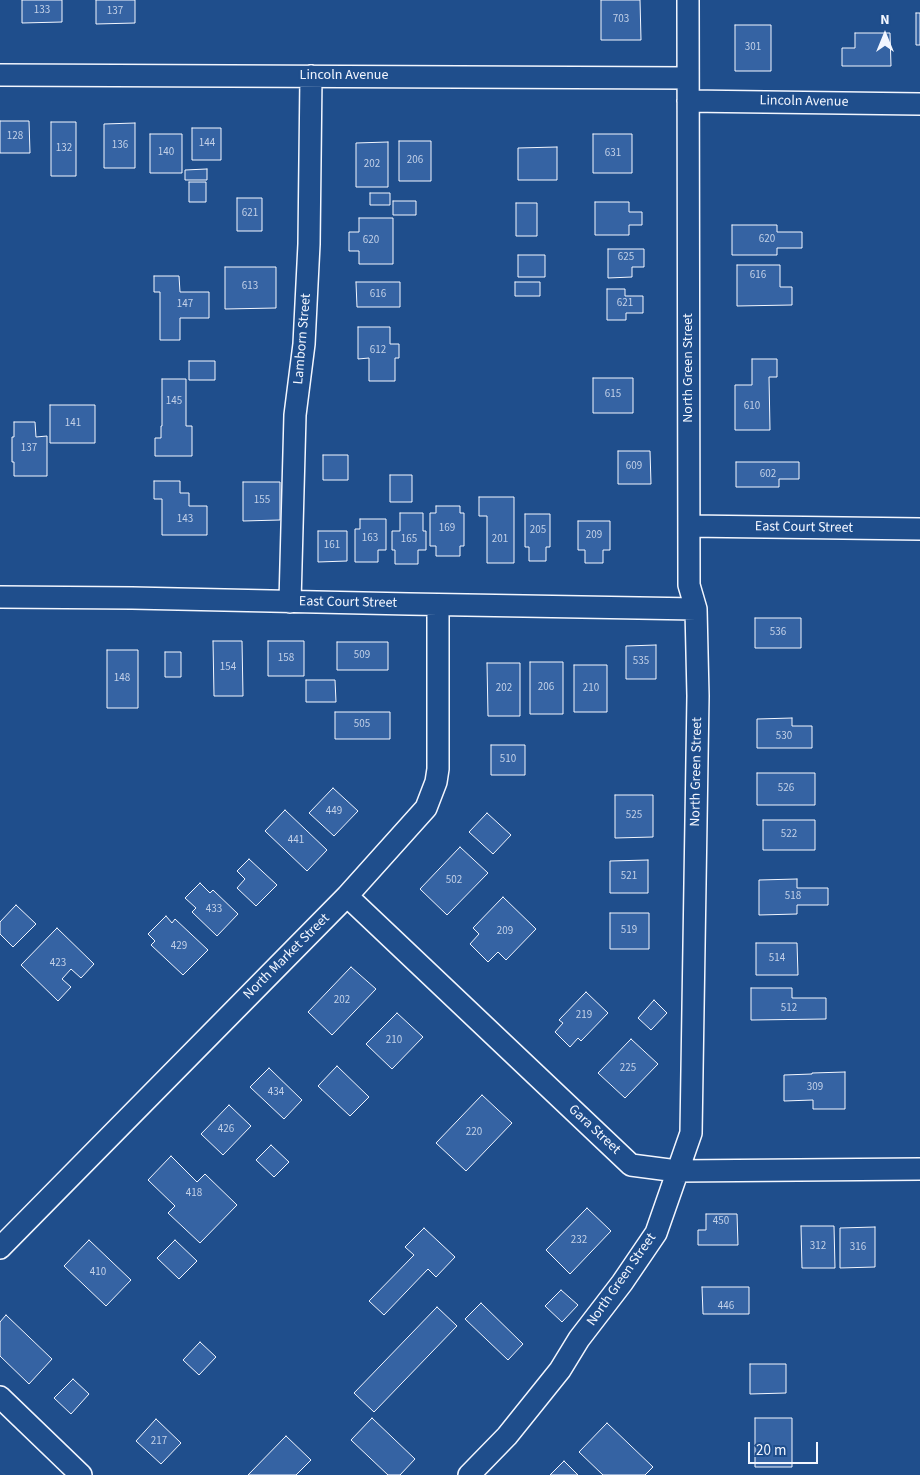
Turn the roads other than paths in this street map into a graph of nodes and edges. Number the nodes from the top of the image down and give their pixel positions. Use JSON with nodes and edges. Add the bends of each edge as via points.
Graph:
{"nodes":[{"id":1,"x":688,"y":0,"type":"edge"},
{"id":2,"x":0,"y":75,"type":"edge"},
{"id":3,"x":311,"y":76,"type":"junction"},
{"id":4,"x":688,"y":78,"type":"junction"},
{"id":5,"x":688,"y":101,"type":"junction"},
{"id":6,"x":920,"y":104,"type":"edge"},
{"id":7,"x":689,"y":526,"type":"junction"},
{"id":8,"x":920,"y":529,"type":"edge"},
{"id":9,"x":0,"y":597,"type":"edge"},
{"id":10,"x":290,"y":602,"type":"junction"},
{"id":11,"x":438,"y":605,"type":"junction"},
{"id":12,"x":696,"y":609,"type":"junction"},
{"id":13,"x":347,"y":896,"type":"junction"},
{"id":14,"x":920,"y":1168,"type":"edge"},
{"id":15,"x":677,"y":1171,"type":"junction"},
{"id":16,"x":0,"y":1248,"type":"edge"},
{"id":17,"x":0,"y":1397,"type":"edge"},
{"id":18,"x":81,"y":1475,"type":"edge"},
{"id":19,"x":469,"y":1475,"type":"edge"}],
"edges":[{"from":1,"to":4,"type":"street","name":"North Green Street"},
{"from":2,"to":3,"type":"street","name":"Lincoln Avenue"},
{"from":3,"to":4,"type":"street","name":"Lincoln Avenue"},
{"from":3,"to":10,"type":"street","name":"Lamborn Street","via":[[309,244],[304,344],[295,415]]},
{"from":4,"to":5,"type":"street","name":"North Green Street"},
{"from":5,"to":6,"type":"street","name":"Lincoln Avenue"},
{"from":5,"to":7,"type":"street","name":"North Green Street"},
{"from":7,"to":8,"type":"street","name":"East Court Street"},
{"from":7,"to":12,"type":"street","name":"North Green Street","via":[[689,585]]},
{"from":9,"to":10,"type":"street","name":"East Court Street"},
{"from":10,"to":11,"type":"street","name":"East Court Street"},
{"from":11,"to":12,"type":"street","name":"East Court Street"},
{"from":11,"to":13,"type":"street","name":"North Market Street","via":[[436,782],[426,808]]},
{"from":12,"to":15,"type":"street","name":"North Green Street","via":[[698,696],[691,1133]]},
{"from":13,"to":15,"type":"street","name":"Gara Street","via":[[631,1165]]},
{"from":13,"to":16,"type":"street","name":"North Market Street"},
{"from":14,"to":15,"type":"street","name":"Gara Street"},
{"from":15,"to":19,"type":"street","name":"North Green Street","via":[[656,1233],[622,1283],[579,1339],[560,1370],[507,1436]]},
{"from":17,"to":18,"type":"street"}]}
